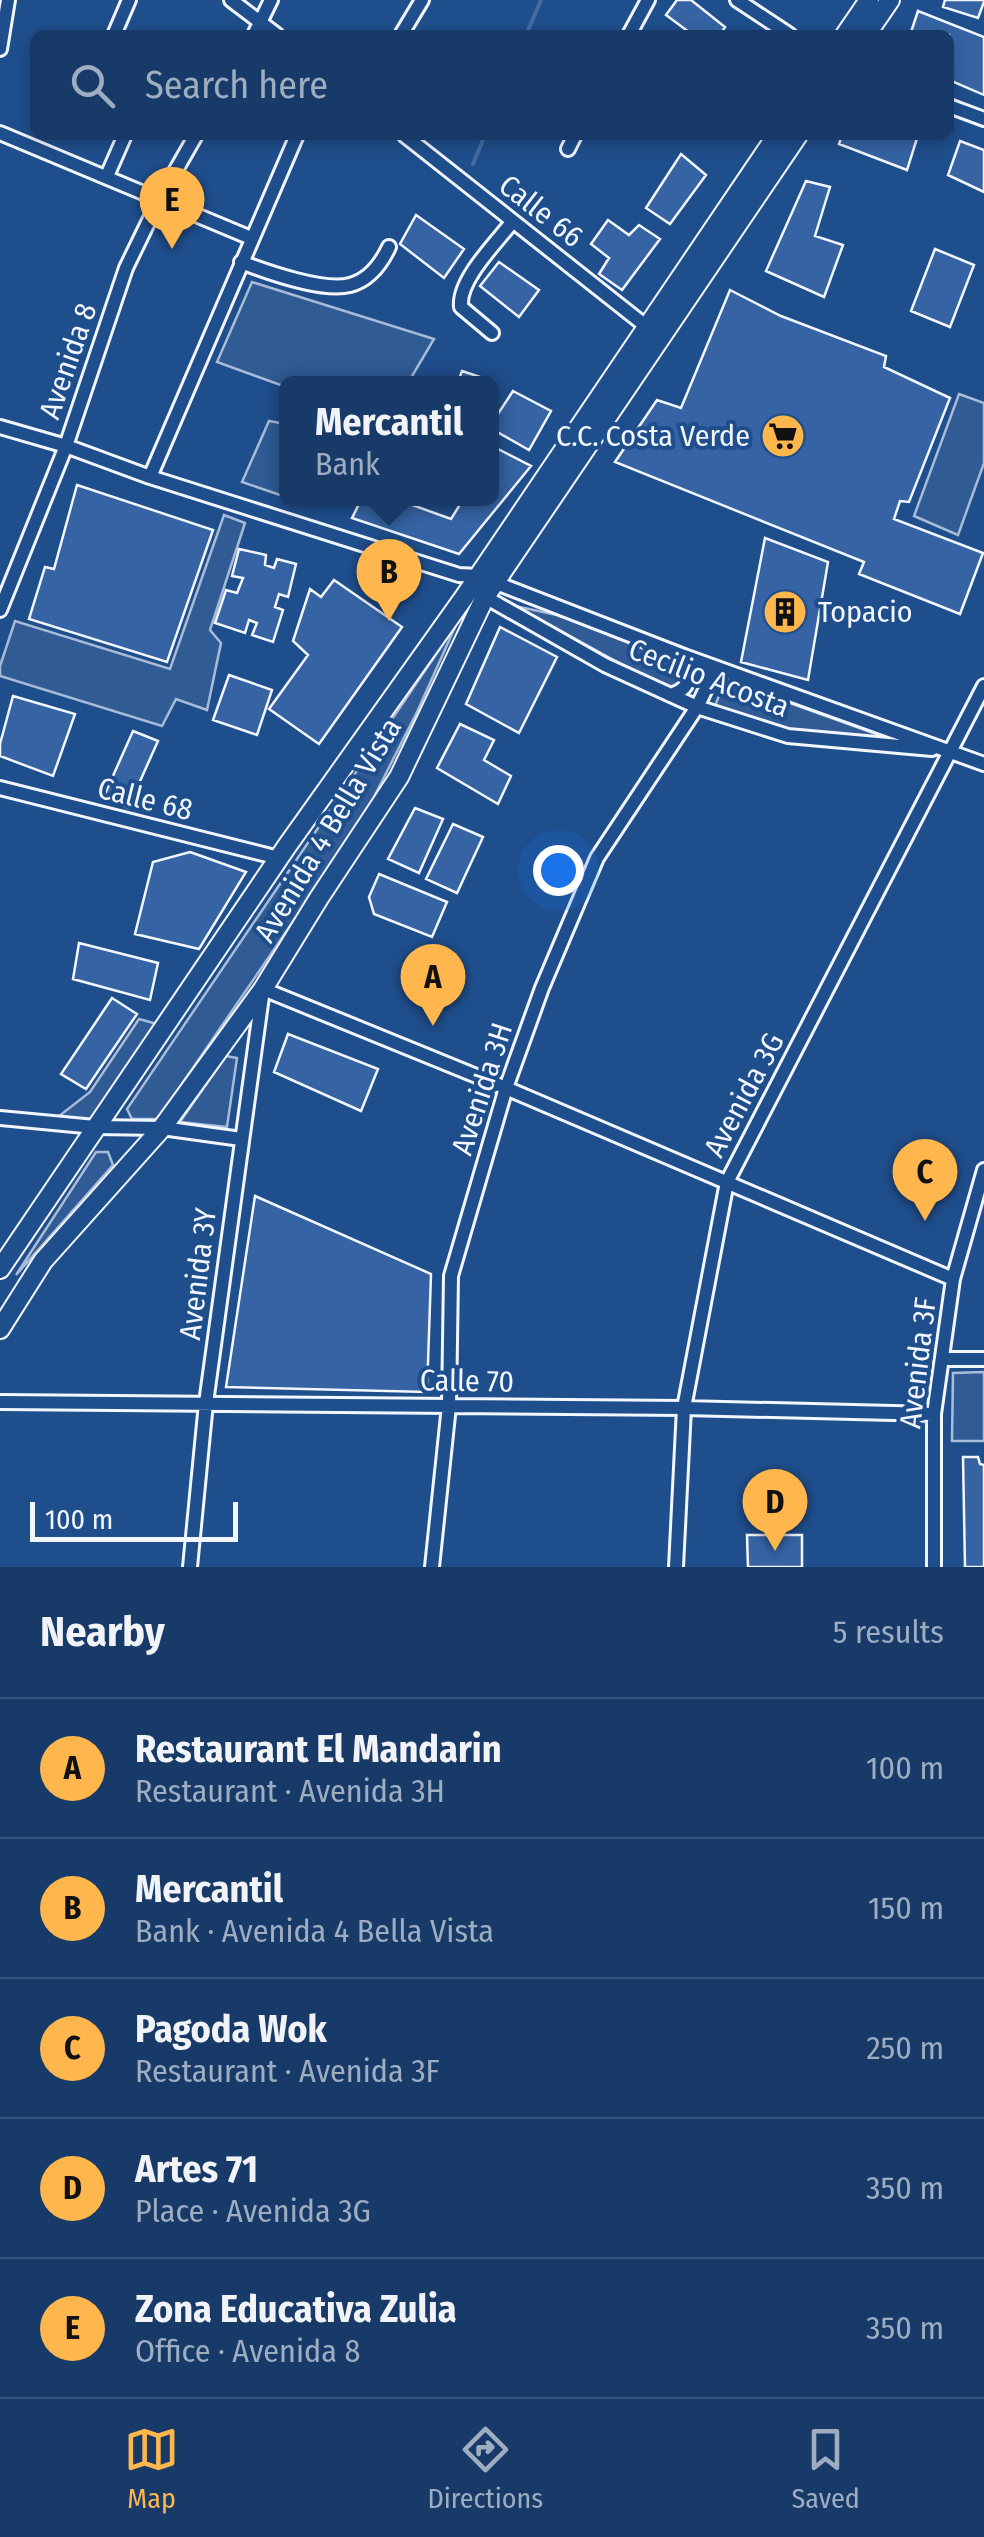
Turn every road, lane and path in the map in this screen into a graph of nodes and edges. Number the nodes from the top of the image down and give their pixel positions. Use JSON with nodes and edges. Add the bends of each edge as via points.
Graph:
{"nodes":[{"id":1,"x":8,"y":0,"type":"edge"},
{"id":2,"x":129,"y":0,"type":"edge"},
{"id":3,"x":232,"y":0,"type":"edge"},
{"id":4,"x":271,"y":0,"type":"edge"},
{"id":5,"x":422,"y":0,"type":"edge"},
{"id":6,"x":648,"y":0,"type":"edge"},
{"id":7,"x":737,"y":0,"type":"edge"},
{"id":8,"x":869,"y":0,"type":"edge"},
{"id":9,"x":890,"y":0,"type":"edge"},
{"id":10,"x":257,"y":29,"type":"edge"},
{"id":11,"x":116,"y":30,"type":"edge"},
{"id":12,"x":404,"y":30,"type":"edge"},
{"id":13,"x":632,"y":30,"type":"edge"},
{"id":14,"x":782,"y":30,"type":"edge"},
{"id":15,"x":848,"y":30,"type":"edge"},
{"id":16,"x":869,"y":30,"type":"edge"},
{"id":17,"x":0,"y":49,"type":"edge"},
{"id":18,"x":954,"y":108,"type":"edge"},
{"id":19,"x":984,"y":119,"type":"edge"},
{"id":20,"x":0,"y":133,"type":"edge"},
{"id":21,"x":123,"y":140,"type":"edge"},
{"id":22,"x":193,"y":140,"type":"edge"},
{"id":23,"x":295,"y":140,"type":"edge"},
{"id":24,"x":410,"y":140,"type":"edge"},
{"id":25,"x":572,"y":140,"type":"edge"},
{"id":26,"x":775,"y":140,"type":"edge"},
{"id":27,"x":794,"y":140,"type":"edge"},
{"id":28,"x":568,"y":148,"type":"dead end"},
{"id":29,"x":107,"y":176,"type":"junction"},
{"id":30,"x":160,"y":198,"type":"junction"},
{"id":31,"x":513,"y":221,"type":"junction"},
{"id":32,"x":252,"y":238,"type":"junction"},
{"id":33,"x":389,"y":247,"type":"dead end"},
{"id":34,"x":241,"y":262,"type":"junction"},
{"id":35,"x":647,"y":327,"type":"junction"},
{"id":36,"x":492,"y":333,"type":"dead end"},
{"id":37,"x":0,"y":428,"type":"edge"},
{"id":38,"x":66,"y":446,"type":"junction"},
{"id":39,"x":150,"y":477,"type":"junction"},
{"id":40,"x":477,"y":584,"type":"junction"},
{"id":41,"x":4,"y":586,"type":"edge"},
{"id":42,"x":0,"y":610,"type":"edge"},
{"id":43,"x":684,"y":656,"type":"junction"},
{"id":44,"x":716,"y":668,"type":"junction"},
{"id":45,"x":984,"y":686,"type":"edge"},
{"id":46,"x":670,"y":694,"type":"junction"},
{"id":47,"x":697,"y":707,"type":"junction"},
{"id":48,"x":951,"y":751,"type":"junction"},
{"id":49,"x":984,"y":756,"type":"edge"},
{"id":50,"x":984,"y":764,"type":"edge"},
{"id":51,"x":0,"y":788,"type":"edge"},
{"id":52,"x":279,"y":858,"type":"junction"},
{"id":53,"x":263,"y":989,"type":"junction"},
{"id":54,"x":506,"y":1088,"type":"junction"},
{"id":55,"x":0,"y":1118,"type":"edge"},
{"id":56,"x":95,"y":1128,"type":"junction"},
{"id":57,"x":162,"y":1128,"type":"junction"},
{"id":58,"x":241,"y":1139,"type":"junction"},
{"id":59,"x":984,"y":1170,"type":"edge"},
{"id":60,"x":727,"y":1182,"type":"junction"},
{"id":61,"x":0,"y":1268,"type":"edge"},
{"id":62,"x":954,"y":1278,"type":"junction"},
{"id":63,"x":0,"y":1329,"type":"edge"},
{"id":64,"x":942,"y":1359,"type":"junction"},
{"id":65,"x":984,"y":1359,"type":"edge"},
{"id":66,"x":0,"y":1402,"type":"edge"},
{"id":67,"x":206,"y":1403,"type":"junction"},
{"id":68,"x":449,"y":1406,"type":"junction"},
{"id":69,"x":684,"y":1408,"type":"junction"},
{"id":70,"x":934,"y":1414,"type":"junction"},
{"id":71,"x":190,"y":1567,"type":"edge"},
{"id":72,"x":432,"y":1567,"type":"edge"},
{"id":73,"x":676,"y":1567,"type":"edge"},
{"id":74,"x":934,"y":1567,"type":"edge"}],
"edges":[{"from":1,"to":17,"type":"street"},
{"from":2,"to":11,"type":"street"},
{"from":3,"to":10,"type":"street"},
{"from":4,"to":10,"type":"street"},
{"from":5,"to":12,"type":"street"},
{"from":6,"to":13,"type":"street"},
{"from":7,"to":14,"type":"street"},
{"from":8,"to":15,"type":"street"},
{"from":9,"to":16,"type":"street"},
{"from":18,"to":19,"type":"street"},
{"from":20,"to":29,"type":"street"},
{"from":21,"to":29,"type":"street"},
{"from":22,"to":30,"type":"street","name":"Avenida 8"},
{"from":23,"to":32,"type":"street"},
{"from":24,"to":31,"type":"street","name":"Calle 66"},
{"from":25,"to":28,"type":"street"},
{"from":26,"to":35,"type":"street","name":"Avenida 4 Bella Vista"},
{"from":27,"to":40,"type":"street","name":"Avenida 4 Bella Vista"},
{"from":29,"to":30,"type":"street"},
{"from":30,"to":32,"type":"street"},
{"from":30,"to":38,"type":"street","name":"Avenida 8","via":[[126,268]]},
{"from":31,"to":35,"type":"street","name":"Calle 66"},
{"from":31,"to":36,"type":"street","via":[[460,298],[461,308]]},
{"from":32,"to":34,"type":"street"},
{"from":33,"to":34,"type":"street","via":[[375,270],[348,286],[276,276]]},
{"from":34,"to":39,"type":"street"},
{"from":35,"to":40,"type":"street","name":"Avenida 4 Bella Vista"},
{"from":37,"to":38,"type":"street"},
{"from":38,"to":39,"type":"street"},
{"from":38,"to":41,"type":"street","name":"Avenida 8"},
{"from":39,"to":40,"type":"street"},
{"from":40,"to":43,"type":"street","name":"Cecilio Acosta"},
{"from":40,"to":46,"type":"street","name":"Cecilio Acosta","via":[[606,666]]},
{"from":40,"to":52,"type":"street","name":"Avenida 4 Bella Vista"},
{"from":40,"to":53,"type":"street","name":"Avenida 4 Bella Vista","via":[[398,777]]},
{"from":41,"to":42,"type":"street","name":"Avenida 8"},
{"from":43,"to":44,"type":"street","name":"Cecilio Acosta"},
{"from":43,"to":46,"type":"street","via":[[688,684]]},
{"from":44,"to":47,"type":"street","name":"Avenida 3H"},
{"from":44,"to":48,"type":"street","name":"Cecilio Acosta"},
{"from":45,"to":48,"type":"street","name":"Avenida 3G"},
{"from":46,"to":47,"type":"street","name":"Cecilio Acosta"},
{"from":47,"to":48,"type":"street","name":"Cecilio Acosta","via":[[788,736]]},
{"from":47,"to":54,"type":"street","name":"Avenida 3H","via":[[597,858]]},
{"from":48,"to":49,"type":"street"},
{"from":48,"to":50,"type":"street","name":"Cecilio Acosta"},
{"from":48,"to":60,"type":"street","name":"Avenida 3G"},
{"from":51,"to":52,"type":"street","name":"Calle 68"},
{"from":52,"to":56,"type":"street","name":"Avenida 4 Bella Vista"},
{"from":53,"to":54,"type":"street"},
{"from":53,"to":57,"type":"street","name":"Avenida 4 Bella Vista"},
{"from":53,"to":58,"type":"street","name":"Avenida 3Y"},
{"from":54,"to":60,"type":"street"},
{"from":54,"to":68,"type":"street","name":"Avenida 3H","via":[[452,1276]]},
{"from":55,"to":56,"type":"street"},
{"from":56,"to":57,"type":"street"},
{"from":56,"to":61,"type":"street","name":"Avenida 4 Bella Vista"},
{"from":57,"to":58,"type":"street"},
{"from":57,"to":63,"type":"street","name":"Avenida 4 Bella Vista","via":[[43,1260]]},
{"from":58,"to":67,"type":"street","name":"Avenida 3Y"},
{"from":59,"to":62,"type":"street","name":"Avenida 3F"},
{"from":60,"to":62,"type":"street"},
{"from":60,"to":69,"type":"street","name":"Avenida 3G"},
{"from":62,"to":64,"type":"street","name":"Avenida 3F"},
{"from":64,"to":65,"type":"street"},
{"from":64,"to":70,"type":"street","name":"Avenida 3F"},
{"from":66,"to":67,"type":"street","name":"Calle 70"},
{"from":67,"to":68,"type":"street","name":"Calle 70"},
{"from":67,"to":71,"type":"street","name":"Avenida 3Y"},
{"from":68,"to":69,"type":"street","name":"Calle 70"},
{"from":68,"to":72,"type":"street","name":"Avenida 3H"},
{"from":69,"to":70,"type":"street","name":"Calle 70"},
{"from":69,"to":73,"type":"street","name":"Avenida 3G"},
{"from":70,"to":74,"type":"street","name":"Avenida 3F"}]}
